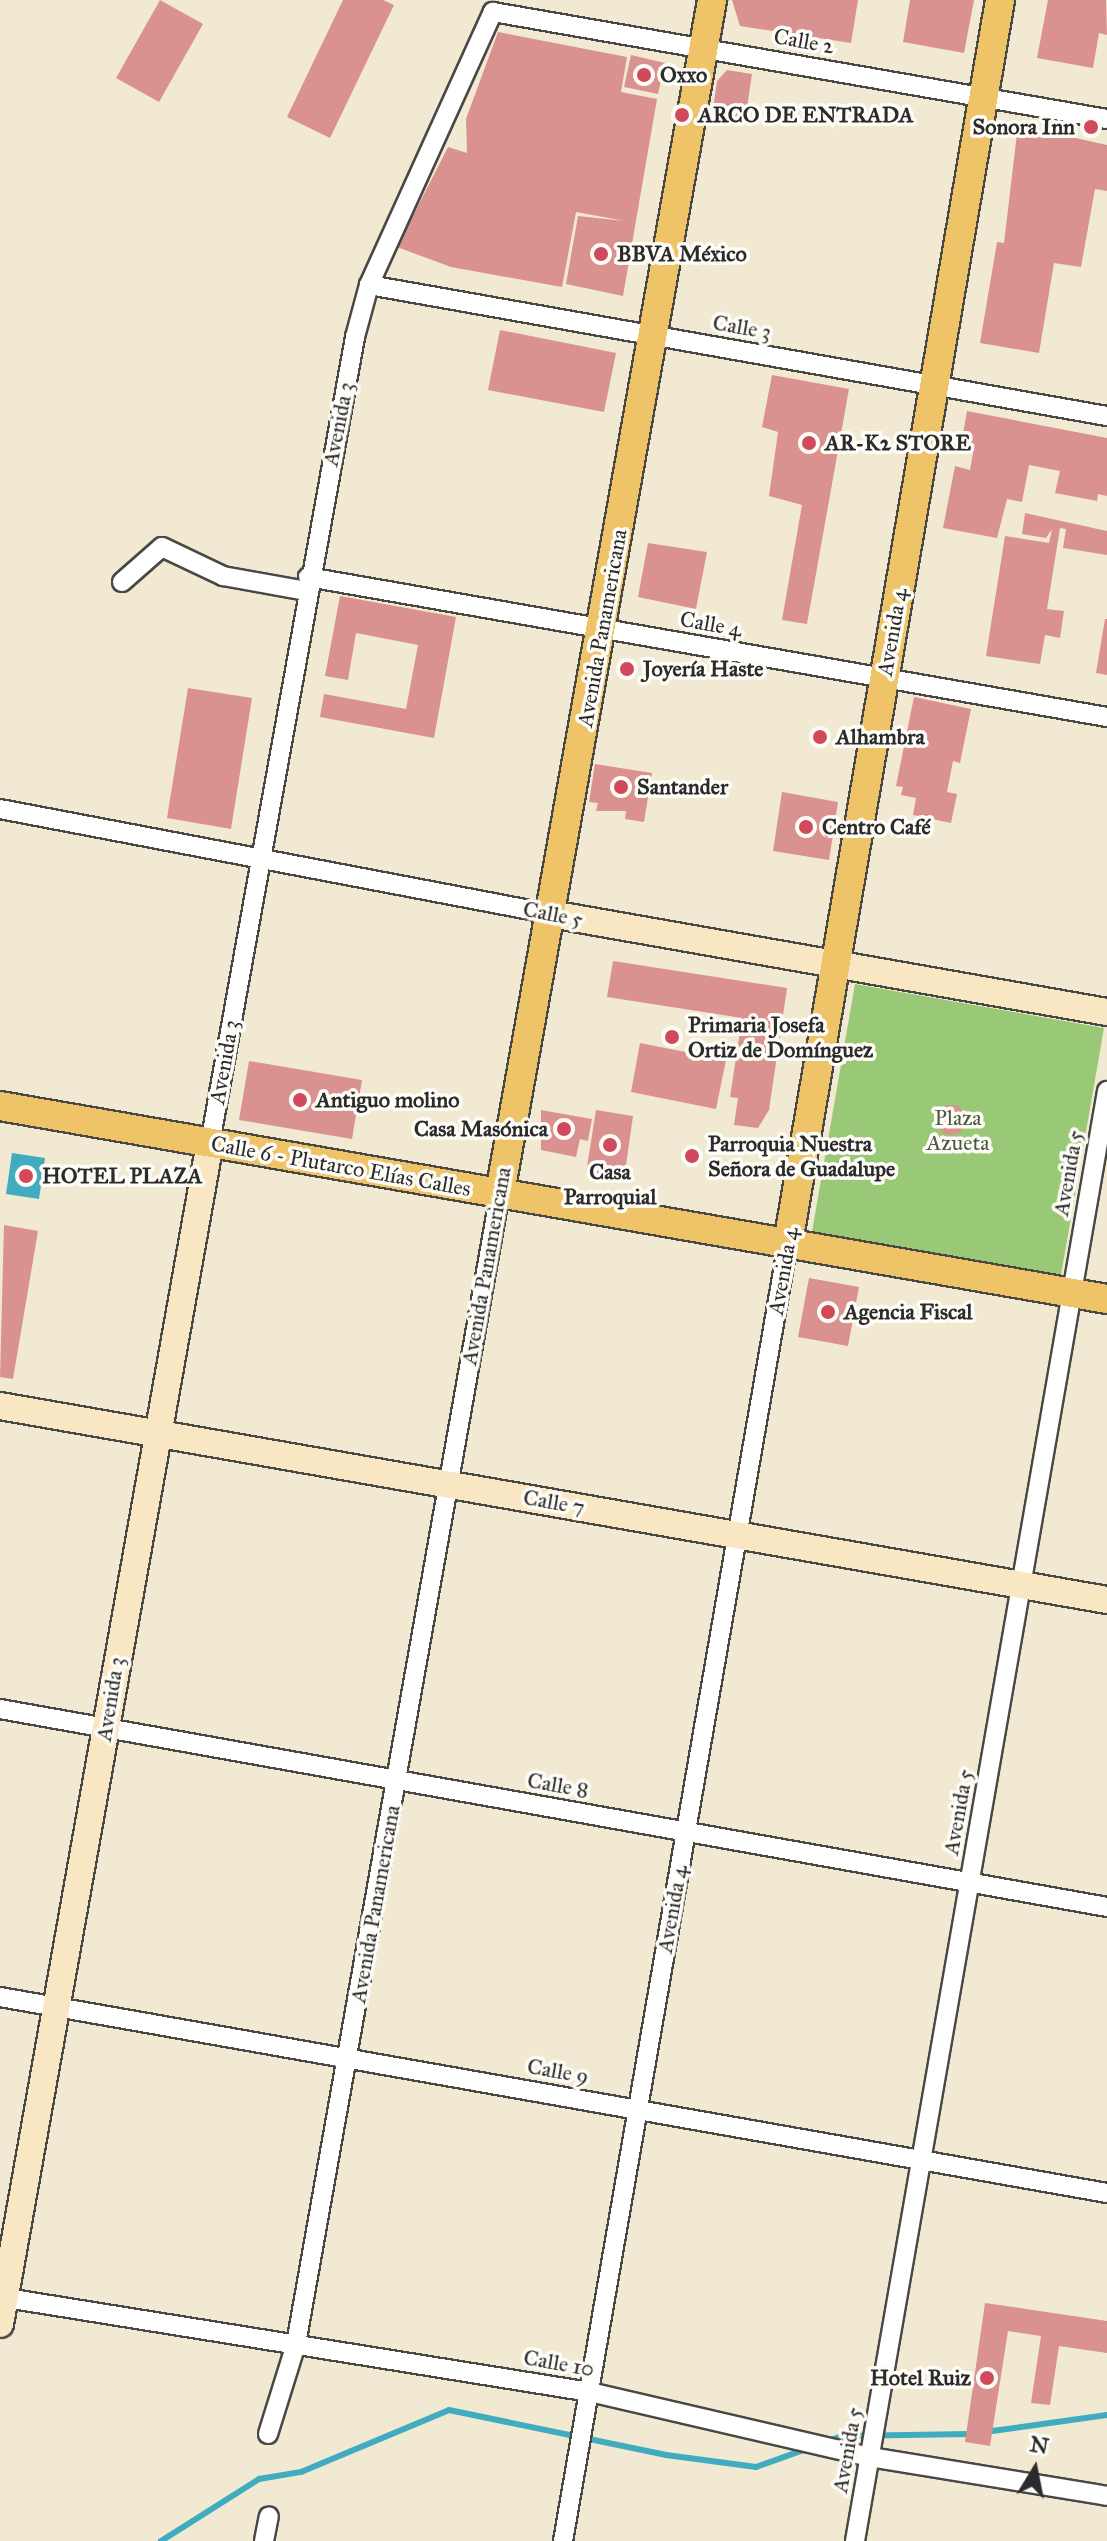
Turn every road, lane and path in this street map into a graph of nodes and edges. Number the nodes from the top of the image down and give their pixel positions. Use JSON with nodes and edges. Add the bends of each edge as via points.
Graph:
{"nodes":[{"id":1,"x":712,"y":0,"type":"edge"},
{"id":2,"x":1000,"y":0,"type":"edge"},
{"id":3,"x":493,"y":12,"type":"joint"},
{"id":4,"x":705,"y":48,"type":"junction"},
{"id":5,"x":983,"y":97,"type":"junction"},
{"id":6,"x":1107,"y":119,"type":"edge"},
{"id":7,"x":369,"y":285,"type":"junction"},
{"id":8,"x":654,"y":336,"type":"junction"},
{"id":9,"x":934,"y":385,"type":"junction"},
{"id":10,"x":1107,"y":416,"type":"edge"},
{"id":11,"x":122,"y":582,"type":"dead end"},
{"id":12,"x":307,"y":584,"type":"junction"},
{"id":13,"x":602,"y":629,"type":"junction"},
{"id":14,"x":884,"y":678,"type":"junction"},
{"id":15,"x":1107,"y":717,"type":"edge"},
{"id":16,"x":0,"y":809,"type":"edge"},
{"id":17,"x":260,"y":855,"type":"junction"},
{"id":18,"x":551,"y":914,"type":"junction"},
{"id":19,"x":835,"y":964,"type":"junction"},
{"id":20,"x":1107,"y":1012,"type":"edge"},
{"id":21,"x":1107,"y":1091,"type":"edge"},
{"id":22,"x":0,"y":1106,"type":"edge"},
{"id":23,"x":210,"y":1143,"type":"junction"},
{"id":24,"x":500,"y":1193,"type":"junction"},
{"id":25,"x":788,"y":1243,"type":"junction"},
{"id":26,"x":1070,"y":1293,"type":"junction"},
{"id":27,"x":1107,"y":1299,"type":"edge"},
{"id":28,"x":0,"y":1406,"type":"edge"},
{"id":29,"x":155,"y":1431,"type":"junction"},
{"id":30,"x":446,"y":1483,"type":"junction"},
{"id":31,"x":739,"y":1535,"type":"junction"},
{"id":32,"x":1020,"y":1585,"type":"junction"},
{"id":33,"x":1107,"y":1600,"type":"edge"},
{"id":34,"x":0,"y":1709,"type":"edge"},
{"id":35,"x":106,"y":1728,"type":"junction"},
{"id":36,"x":397,"y":1780,"type":"junction"},
{"id":37,"x":685,"y":1832,"type":"junction"},
{"id":38,"x":970,"y":1882,"type":"junction"},
{"id":39,"x":1107,"y":1907,"type":"edge"},
{"id":40,"x":0,"y":1997,"type":"edge"},
{"id":41,"x":58,"y":2007,"type":"junction"},
{"id":42,"x":347,"y":2059,"type":"junction"},
{"id":43,"x":638,"y":2110,"type":"junction"},
{"id":44,"x":922,"y":2160,"type":"junction"},
{"id":45,"x":1107,"y":2193,"type":"edge"},
{"id":46,"x":2,"y":2297,"type":"edge"},
{"id":47,"x":0,"y":2324,"type":"edge"},
{"id":48,"x":296,"y":2344,"type":"junction"},
{"id":49,"x":588,"y":2398,"type":"junction"},
{"id":50,"x":268,"y":2434,"type":"dead end"},
{"id":51,"x":870,"y":2457,"type":"junction"},
{"id":52,"x":1107,"y":2496,"type":"edge"},
{"id":53,"x":269,"y":2516,"type":"dead end"},
{"id":54,"x":264,"y":2541,"type":"edge"},
{"id":55,"x":563,"y":2541,"type":"edge"},
{"id":56,"x":855,"y":2541,"type":"edge"}],
"edges":[{"from":1,"to":4,"type":"main road","name":"Avenida Panamericana"},
{"from":2,"to":5,"type":"main road","name":"Avenida 4"},
{"from":3,"to":4,"type":"street","name":"Calle 2"},
{"from":3,"to":7,"type":"street","name":"Avenida 3"},
{"from":4,"to":5,"type":"street","name":"Calle 2"},
{"from":4,"to":8,"type":"main road","name":"Avenida Panamericana"},
{"from":5,"to":6,"type":"street","name":"Calle 2"},
{"from":5,"to":9,"type":"main road","name":"Avenida 4"},
{"from":7,"to":8,"type":"street","name":"Calle 3"},
{"from":7,"to":12,"type":"street","name":"Avenida 3"},
{"from":8,"to":9,"type":"street","name":"Calle 3"},
{"from":8,"to":13,"type":"main road","name":"Avenida Panamericana"},
{"from":9,"to":10,"type":"street","name":"Calle 3"},
{"from":9,"to":14,"type":"main road","name":"Avenida 4"},
{"from":11,"to":12,"type":"street","name":"Calle 4","via":[[162,547],[223,576]]},
{"from":12,"to":13,"type":"street","name":"Calle 4"},
{"from":12,"to":17,"type":"street","name":"Avenida 3"},
{"from":13,"to":14,"type":"street","name":"Calle 4"},
{"from":13,"to":18,"type":"main road","name":"Avenida Panamericana"},
{"from":14,"to":15,"type":"street","name":"Calle 4"},
{"from":14,"to":19,"type":"main road","name":"Avenida 4"},
{"from":16,"to":17,"type":"street","name":"Calle 5"},
{"from":17,"to":18,"type":"street","name":"Calle 5"},
{"from":17,"to":23,"type":"street","name":"Avenida 3"},
{"from":18,"to":19,"type":"street","name":"Calle 5"},
{"from":18,"to":24,"type":"main road","name":"Avenida Panamericana"},
{"from":19,"to":20,"type":"street","name":"Calle 5"},
{"from":19,"to":25,"type":"main road","name":"Avenida 4"},
{"from":21,"to":26,"type":"street","name":"Avenida 5"},
{"from":22,"to":23,"type":"main road","name":"Calle 6 - Plutarco Elías Calles"},
{"from":23,"to":24,"type":"main road","name":"Calle 6 - Plutarco Elías Calles"},
{"from":23,"to":29,"type":"street","name":"Avenida 3"},
{"from":24,"to":25,"type":"main road","name":"Calle 6 - Plutarco Elías Calles"},
{"from":24,"to":30,"type":"street","name":"Avenida Panamericana"},
{"from":25,"to":26,"type":"main road","name":"Calle 6 - Plutarco Elías Calles"},
{"from":25,"to":31,"type":"street","name":"Avenida 4"},
{"from":26,"to":27,"type":"main road","name":"Calle 6 - Plutarco Elías Calles"},
{"from":26,"to":32,"type":"street","name":"Avenida 5"},
{"from":28,"to":29,"type":"street","name":"Calle 7"},
{"from":29,"to":30,"type":"street","name":"Calle 7"},
{"from":29,"to":35,"type":"street","name":"Avenida 3"},
{"from":30,"to":31,"type":"street","name":"Calle 7"},
{"from":30,"to":36,"type":"street","name":"Avenida Panamericana"},
{"from":31,"to":32,"type":"street","name":"Calle 7"},
{"from":31,"to":37,"type":"street","name":"Avenida 4"},
{"from":32,"to":33,"type":"street","name":"Calle 7"},
{"from":32,"to":38,"type":"street","name":"Avenida 5"},
{"from":34,"to":35,"type":"street","name":"Calle 8"},
{"from":35,"to":36,"type":"street","name":"Calle 8"},
{"from":35,"to":41,"type":"street","name":"Avenida 3"},
{"from":36,"to":37,"type":"street","name":"Calle 8"},
{"from":36,"to":42,"type":"street","name":"Avenida Panamericana"},
{"from":37,"to":38,"type":"street","name":"Calle 8"},
{"from":37,"to":43,"type":"street","name":"Avenida 4"},
{"from":38,"to":39,"type":"street","name":"Calle 8"},
{"from":38,"to":44,"type":"street","name":"Avenida 5"},
{"from":40,"to":41,"type":"street","name":"Calle 9"},
{"from":41,"to":42,"type":"street","name":"Calle 9"},
{"from":41,"to":46,"type":"street","name":"Avenida 3"},
{"from":42,"to":43,"type":"street","name":"Calle 9"},
{"from":42,"to":48,"type":"street","name":"Avenida Panamericana"},
{"from":43,"to":44,"type":"street","name":"Calle 9"},
{"from":43,"to":49,"type":"street","name":"Avenida 4"},
{"from":44,"to":45,"type":"street","name":"Calle 9"},
{"from":44,"to":51,"type":"street","name":"Avenida 5"},
{"from":46,"to":47,"type":"street","name":"Avenida 3"},
{"from":46,"to":48,"type":"street","name":"Calle 10"},
{"from":48,"to":49,"type":"street","name":"Calle 10"},
{"from":48,"to":50,"type":"street","name":"Avenida Panamericana"},
{"from":49,"to":51,"type":"street","name":"Calle 10"},
{"from":49,"to":55,"type":"street","name":"Avenida 4"},
{"from":51,"to":52,"type":"street","name":"Calle 10"},
{"from":51,"to":56,"type":"street","name":"Avenida 5"},
{"from":53,"to":54,"type":"street"}]}
